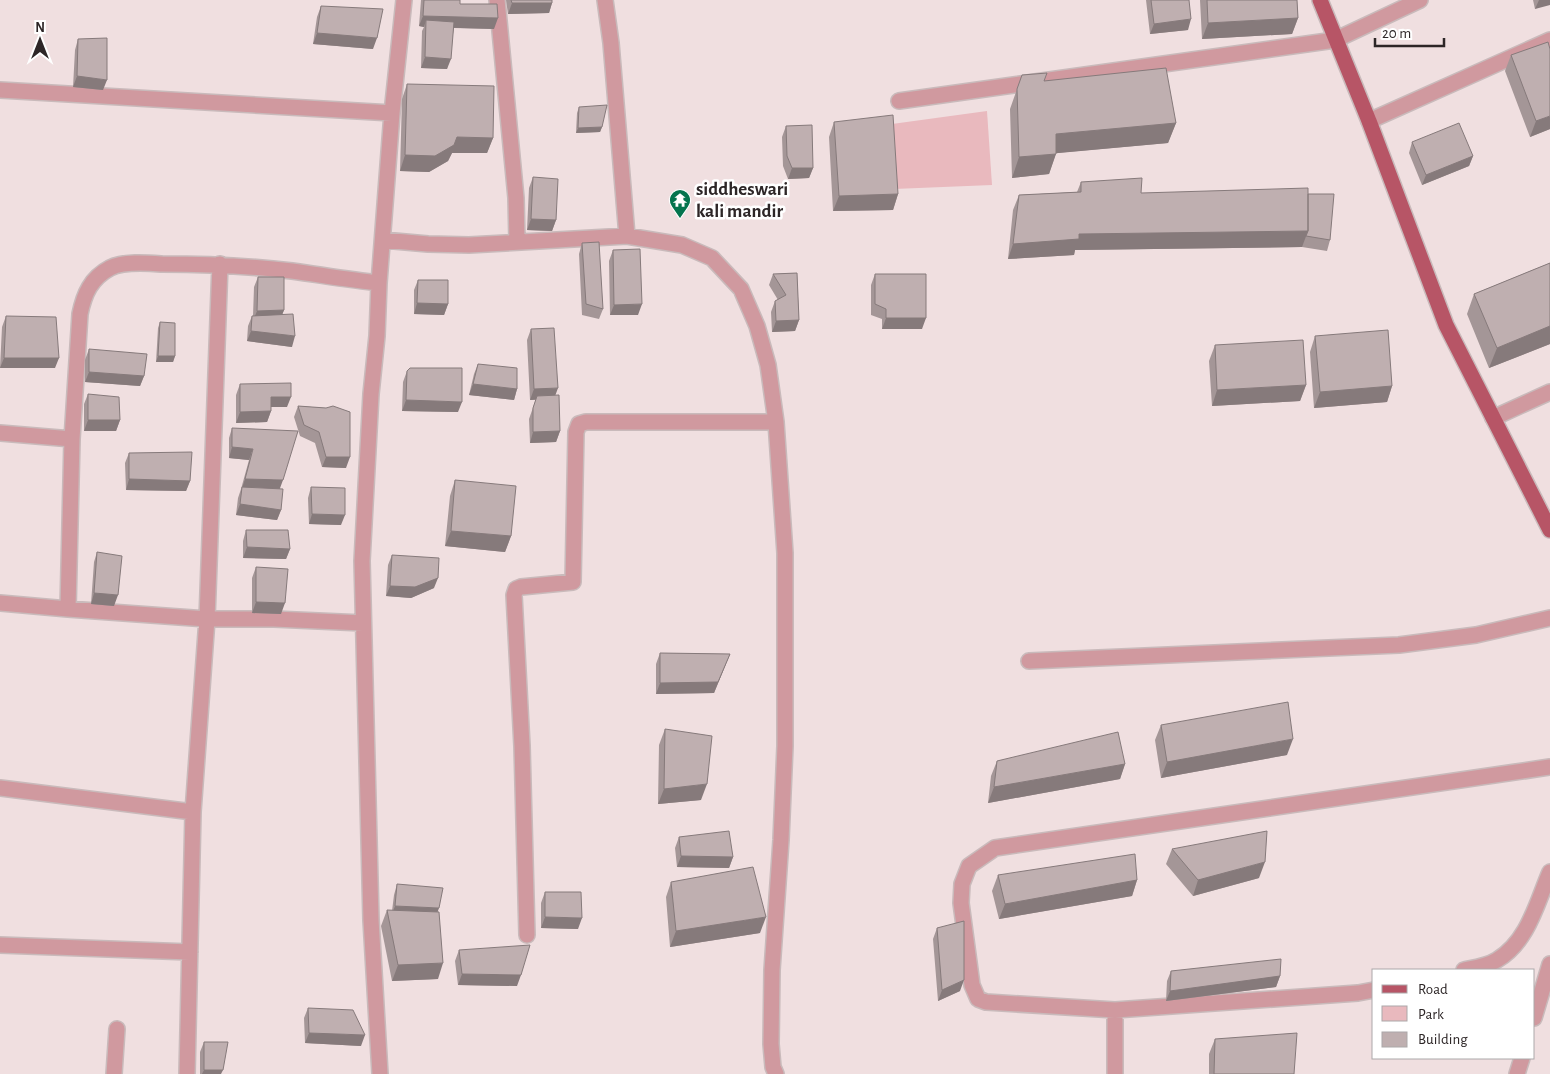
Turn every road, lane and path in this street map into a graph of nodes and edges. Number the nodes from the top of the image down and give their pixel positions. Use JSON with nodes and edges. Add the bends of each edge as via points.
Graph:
{"nodes":[{"id":1,"x":404,"y":0,"type":"edge"},
{"id":2,"x":497,"y":0,"type":"edge"},
{"id":3,"x":605,"y":0,"type":"edge"},
{"id":4,"x":1320,"y":0,"type":"edge"},
{"id":5,"x":1420,"y":0,"type":"edge"},
{"id":6,"x":1335,"y":40,"type":"junction"},
{"id":7,"x":1550,"y":40,"type":"edge"},
{"id":8,"x":0,"y":90,"type":"edge"},
{"id":9,"x":899,"y":101,"type":"dead end"},
{"id":10,"x":392,"y":113,"type":"junction"},
{"id":11,"x":1370,"y":121,"type":"junction"},
{"id":12,"x":628,"y":236,"type":"junction"},
{"id":13,"x":383,"y":240,"type":"junction"},
{"id":14,"x":517,"y":242,"type":"junction"},
{"id":15,"x":220,"y":264,"type":"junction"},
{"id":16,"x":379,"y":283,"type":"junction"},
{"id":17,"x":1550,"y":392,"type":"edge"},
{"id":18,"x":1493,"y":418,"type":"junction"},
{"id":19,"x":776,"y":422,"type":"junction"},
{"id":20,"x":0,"y":433,"type":"edge"},
{"id":21,"x":72,"y":439,"type":"junction"},
{"id":22,"x":1550,"y":530,"type":"edge"},
{"id":23,"x":0,"y":603,"type":"edge"},
{"id":24,"x":68,"y":609,"type":"junction"},
{"id":25,"x":1550,"y":618,"type":"edge"},
{"id":26,"x":207,"y":619,"type":"junction"},
{"id":27,"x":363,"y":624,"type":"junction"},
{"id":28,"x":1029,"y":661,"type":"dead end"},
{"id":29,"x":1550,"y":767,"type":"edge"},
{"id":30,"x":0,"y":788,"type":"edge"},
{"id":31,"x":193,"y":812,"type":"junction"},
{"id":32,"x":1550,"y":872,"type":"edge"},
{"id":33,"x":527,"y":935,"type":"dead end"},
{"id":34,"x":0,"y":945,"type":"edge"},
{"id":35,"x":190,"y":952,"type":"junction"},
{"id":36,"x":1550,"y":964,"type":"edge"},
{"id":37,"x":1467,"y":969,"type":"edge"},
{"id":38,"x":1372,"y":990,"type":"edge"},
{"id":39,"x":1115,"y":1010,"type":"junction"},
{"id":40,"x":1535,"y":1015,"type":"edge"},
{"id":41,"x":117,"y":1029,"type":"dead end"},
{"id":42,"x":1522,"y":1059,"type":"edge"},
{"id":43,"x":114,"y":1074,"type":"edge"},
{"id":44,"x":187,"y":1074,"type":"edge"},
{"id":45,"x":380,"y":1074,"type":"edge"},
{"id":46,"x":776,"y":1074,"type":"edge"},
{"id":47,"x":1115,"y":1074,"type":"edge"},
{"id":48,"x":1517,"y":1074,"type":"edge"}],
"edges":[{"from":1,"to":10,"type":"street"},
{"from":2,"to":14,"type":"street","via":[[516,198]]},
{"from":3,"to":12,"type":"street"},
{"from":4,"to":6,"type":"main road"},
{"from":5,"to":6,"type":"street"},
{"from":6,"to":9,"type":"street"},
{"from":6,"to":11,"type":"main road"},
{"from":7,"to":11,"type":"street"},
{"from":8,"to":10,"type":"street"},
{"from":10,"to":13,"type":"street"},
{"from":11,"to":18,"type":"main road","via":[[1446,325]]},
{"from":12,"to":14,"type":"street"},
{"from":12,"to":19,"type":"street","via":[[682,245],[712,258],[741,290],[757,326],[768,365]]},
{"from":13,"to":14,"type":"street","via":[[469,245]]},
{"from":13,"to":16,"type":"street"},
{"from":15,"to":16,"type":"street"},
{"from":15,"to":21,"type":"street","via":[[131,263],[110,267],[90,283],[80,314]]},
{"from":15,"to":26,"type":"street"},
{"from":16,"to":27,"type":"street","via":[[362,561]]},
{"from":17,"to":18,"type":"street"},
{"from":18,"to":22,"type":"main road"},
{"from":19,"to":33,"type":"street","via":[[579,424],[576,432],[573,582],[521,587],[514,595]]},
{"from":19,"to":46,"type":"street","via":[[785,552],[786,647],[781,840],[772,970],[771,1044]]},
{"from":20,"to":21,"type":"street"},
{"from":21,"to":24,"type":"street"},
{"from":23,"to":24,"type":"street"},
{"from":24,"to":26,"type":"street"},
{"from":25,"to":28,"type":"street","via":[[1476,635],[1399,645]]},
{"from":26,"to":27,"type":"street","via":[[274,618]]},
{"from":26,"to":31,"type":"street"},
{"from":27,"to":45,"type":"street","via":[[371,920]]},
{"from":29,"to":39,"type":"street","via":[[995,848],[969,866],[962,884],[961,903],[972,985],[978,999]]},
{"from":30,"to":31,"type":"street"},
{"from":31,"to":35,"type":"street"},
{"from":32,"to":37,"type":"street","via":[[1520,940],[1497,960]]},
{"from":34,"to":35,"type":"street"},
{"from":35,"to":44,"type":"street"},
{"from":36,"to":40,"type":"street"},
{"from":38,"to":39,"type":"street"},
{"from":39,"to":47,"type":"street"},
{"from":41,"to":43,"type":"street"},
{"from":42,"to":48,"type":"street"}]}
